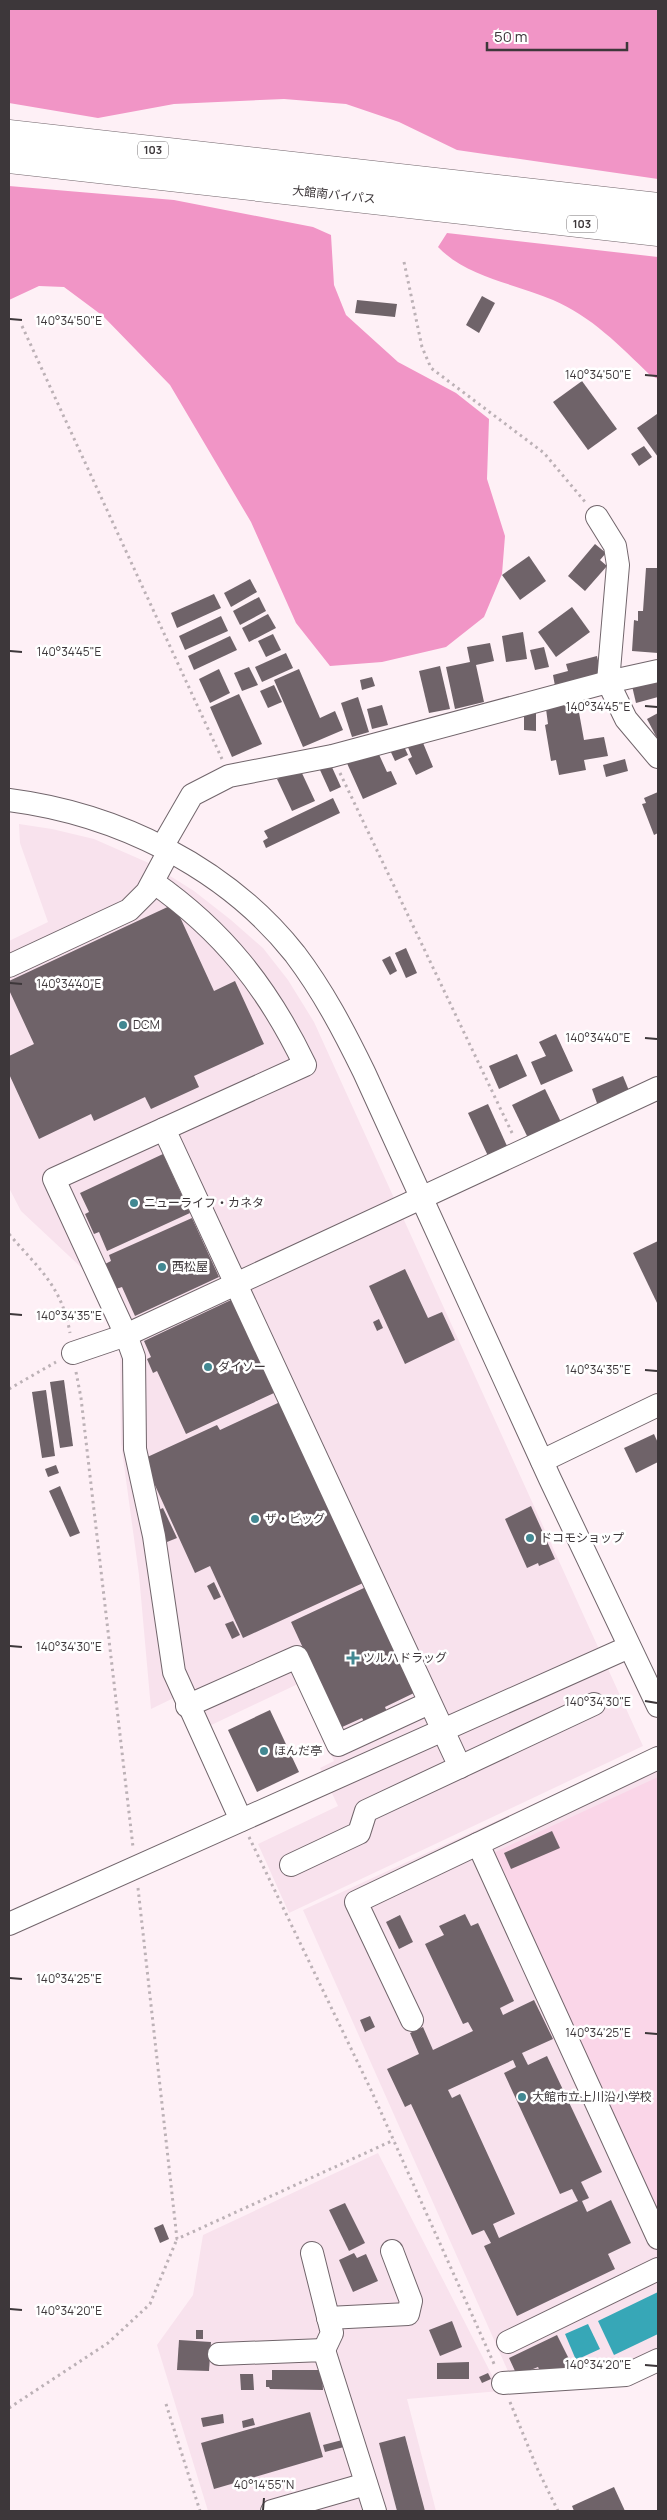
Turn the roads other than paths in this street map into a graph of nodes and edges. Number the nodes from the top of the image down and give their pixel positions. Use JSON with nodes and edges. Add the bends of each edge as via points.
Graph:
{"nodes":[{"id":1,"x":9,"y":134,"type":"edge"},
{"id":2,"x":9,"y":159,"type":"edge"},
{"id":3,"x":297,"y":178,"type":"junction"},
{"id":4,"x":508,"y":202,"type":"junction"},
{"id":5,"x":658,"y":207,"type":"edge"},
{"id":6,"x":658,"y":232,"type":"edge"},
{"id":7,"x":597,"y":517,"type":"road end"},
{"id":8,"x":658,"y":671,"type":"edge"},
{"id":9,"x":608,"y":682,"type":"junction"},
{"id":10,"x":658,"y":757,"type":"edge"},
{"id":11,"x":9,"y":800,"type":"edge"},
{"id":12,"x":166,"y":849,"type":"junction"},
{"id":13,"x":153,"y":882,"type":"junction"},
{"id":14,"x":9,"y":966,"type":"edge"},
{"id":15,"x":658,"y":1088,"type":"edge"},
{"id":16,"x":164,"y":1129,"type":"junction"},
{"id":17,"x":421,"y":1197,"type":"junction"},
{"id":18,"x":236,"y":1283,"type":"junction"},
{"id":19,"x":126,"y":1335,"type":"junction"},
{"id":20,"x":72,"y":1353,"type":"road end"},
{"id":21,"x":658,"y":1405,"type":"edge"},
{"id":22,"x":542,"y":1461,"type":"junction"},
{"id":23,"x":629,"y":1647,"type":"junction"},
{"id":24,"x":185,"y":1700,"type":"junction"},
{"id":25,"x":429,"y":1703,"type":"junction"},
{"id":26,"x":594,"y":1704,"type":"dead end"},
{"id":27,"x":658,"y":1706,"type":"edge"},
{"id":28,"x":442,"y":1729,"type":"junction"},
{"id":29,"x":658,"y":1758,"type":"edge"},
{"id":30,"x":460,"y":1767,"type":"junction"},
{"id":31,"x":241,"y":1820,"type":"junction"},
{"id":32,"x":478,"y":1844,"type":"junction"},
{"id":33,"x":290,"y":1865,"type":"dead end"},
{"id":34,"x":9,"y":1924,"type":"edge"},
{"id":35,"x":412,"y":2020,"type":"dead end"},
{"id":36,"x":658,"y":2238,"type":"edge"},
{"id":37,"x":392,"y":2250,"type":"dead end"},
{"id":38,"x":312,"y":2253,"type":"dead end"},
{"id":39,"x":658,"y":2269,"type":"edge"},
{"id":40,"x":328,"y":2318,"type":"junction"},
{"id":41,"x":508,"y":2342,"type":"dead end"},
{"id":42,"x":324,"y":2350,"type":"junction"},
{"id":43,"x":219,"y":2354,"type":"dead end"},
{"id":44,"x":658,"y":2360,"type":"edge"},
{"id":45,"x":503,"y":2383,"type":"road end"},
{"id":46,"x":366,"y":2484,"type":"junction"},
{"id":47,"x":272,"y":2511,"type":"edge"},
{"id":48,"x":375,"y":2511,"type":"edge"}],
"edges":[{"from":1,"to":3,"type":"highway","name":"大館南バイパス","number":"103"},
{"from":2,"to":3,"type":"highway","name":"大館南バイパス","number":"103"},
{"from":3,"to":4,"type":"highway","name":"大館南バイパス","number":"103"},
{"from":4,"to":5,"type":"highway","name":"大館南バイパス","number":"103"},
{"from":4,"to":6,"type":"highway","name":"大館南バイパス","number":"103"},
{"from":7,"to":9,"type":"street","via":[[615,546],[618,565]]},
{"from":8,"to":9,"type":"street"},
{"from":9,"to":10,"type":"street","via":[[626,719]]},
{"from":9,"to":12,"type":"street","via":[[332,756],[229,776],[192,795]]},
{"from":11,"to":12,"type":"street","via":[[52,806],[83,815],[136,834]]},
{"from":12,"to":13,"type":"street"},
{"from":12,"to":17,"type":"street","via":[[237,896],[278,934],[295,955],[344,1030]]},
{"from":13,"to":14,"type":"street","via":[[129,910]]},
{"from":13,"to":16,"type":"street","via":[[206,924],[242,962],[280,1015],[305,1065]]},
{"from":15,"to":17,"type":"street"},
{"from":16,"to":18,"type":"street"},
{"from":16,"to":19,"type":"street","via":[[54,1179]]},
{"from":17,"to":18,"type":"street"},
{"from":17,"to":22,"type":"street"},
{"from":18,"to":19,"type":"street"},
{"from":18,"to":25,"type":"street"},
{"from":19,"to":20,"type":"street"},
{"from":19,"to":24,"type":"street","via":[[134,1357],[135,1449],[154,1536],[174,1672]]},
{"from":21,"to":22,"type":"street"},
{"from":22,"to":23,"type":"street"},
{"from":23,"to":27,"type":"street"},
{"from":23,"to":28,"type":"street"},
{"from":24,"to":25,"type":"street","via":[[297,1657],[338,1745]]},
{"from":24,"to":31,"type":"street"},
{"from":25,"to":28,"type":"street"},
{"from":26,"to":30,"type":"street"},
{"from":28,"to":30,"type":"street"},
{"from":28,"to":31,"type":"street"},
{"from":29,"to":32,"type":"street"},
{"from":30,"to":33,"type":"street","via":[[366,1811],[359,1833]]},
{"from":31,"to":34,"type":"street"},
{"from":32,"to":35,"type":"street","via":[[356,1902]]},
{"from":32,"to":36,"type":"street"},
{"from":37,"to":40,"type":"street","via":[[411,2301],[408,2314]]},
{"from":38,"to":40,"type":"street"},
{"from":39,"to":41,"type":"street"},
{"from":40,"to":42,"type":"street","via":[[332,2333]]},
{"from":42,"to":43,"type":"street"},
{"from":42,"to":46,"type":"street"},
{"from":44,"to":45,"type":"street","via":[[626,2375]]},
{"from":46,"to":47,"type":"street"},
{"from":46,"to":48,"type":"street"}]}
